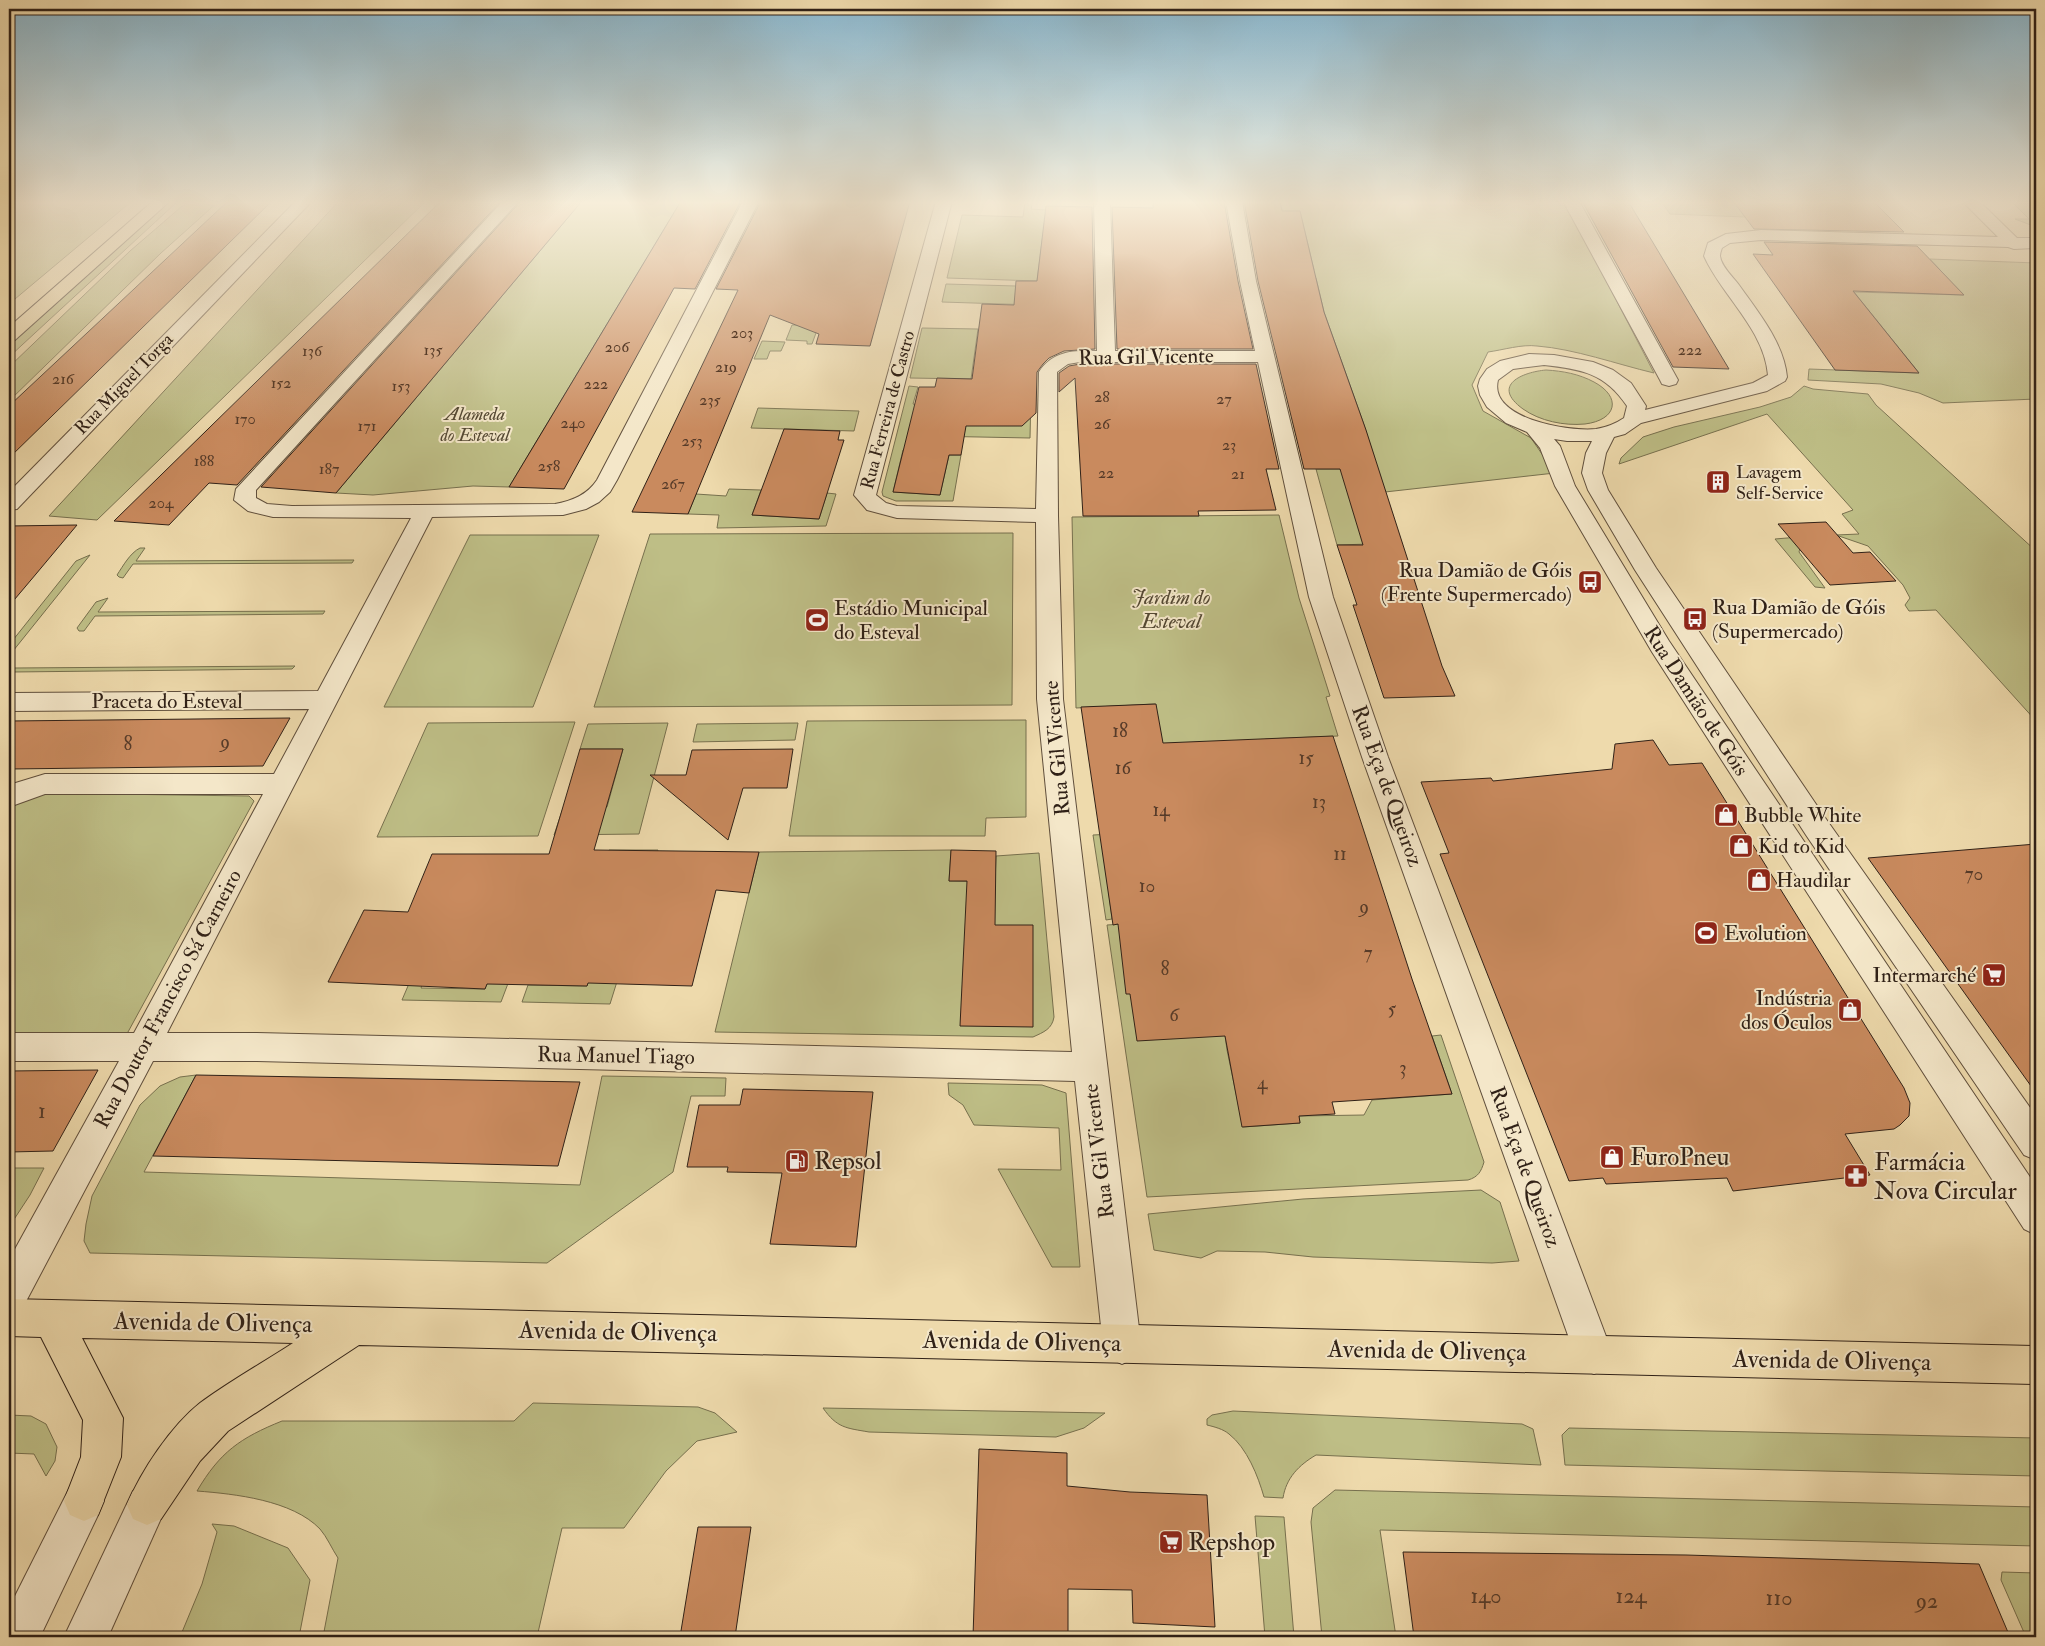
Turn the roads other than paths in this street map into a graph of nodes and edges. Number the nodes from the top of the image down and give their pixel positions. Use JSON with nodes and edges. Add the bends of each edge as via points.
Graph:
{"nodes":[{"id":1,"x":75,"y":278,"type":"edge"},
{"id":2,"x":229,"y":278,"type":"edge"},
{"id":3,"x":440,"y":278,"type":"edge"},
{"id":4,"x":712,"y":278,"type":"edge"},
{"id":5,"x":923,"y":278,"type":"edge"},
{"id":6,"x":1104,"y":278,"type":"edge"},
{"id":7,"x":1247,"y":278,"type":"edge"},
{"id":8,"x":1607,"y":278,"type":"edge"},
{"id":9,"x":1725,"y":278,"type":"edge"},
{"id":10,"x":9,"y":336,"type":"edge"},
{"id":11,"x":1106,"y":355,"type":"junction"},
{"id":12,"x":1266,"y":357,"type":"junction"},
{"id":13,"x":1609,"y":376,"type":"junction"},
{"id":14,"x":1655,"y":382,"type":"junction"},
{"id":15,"x":1737,"y":392,"type":"junction"},
{"id":16,"x":1634,"y":419,"type":"junction"},
{"id":17,"x":1535,"y":429,"type":"junction"},
{"id":18,"x":1605,"y":435,"type":"junction"},
{"id":19,"x":9,"y":504,"type":"edge"},
{"id":20,"x":425,"y":511,"type":"junction"},
{"id":21,"x":1047,"y":516,"type":"junction"},
{"id":22,"x":326,"y":700,"type":"junction"},
{"id":23,"x":9,"y":702,"type":"edge"},
{"id":24,"x":282,"y":784,"type":"junction"},
{"id":25,"x":9,"y":797,"type":"edge"},
{"id":26,"x":9,"y":1047,"type":"edge"},
{"id":27,"x":142,"y":1047,"type":"junction"},
{"id":28,"x":1090,"y":1067,"type":"junction"},
{"id":29,"x":2036,"y":1144,"type":"edge"},
{"id":30,"x":2036,"y":1217,"type":"edge"},
{"id":31,"x":9,"y":1296,"type":"edge"},
{"id":32,"x":9,"y":1318,"type":"edge"},
{"id":33,"x":52,"y":1319,"type":"junction"},
{"id":34,"x":354,"y":1326,"type":"junction"},
{"id":35,"x":1122,"y":1344,"type":"junction"},
{"id":36,"x":1594,"y":1355,"type":"junction"},
{"id":37,"x":2036,"y":1365,"type":"edge"},
{"id":38,"x":84,"y":1502,"type":"joint"},
{"id":39,"x":147,"y":1505,"type":"joint"},
{"id":40,"x":17,"y":1637,"type":"edge"},
{"id":41,"x":86,"y":1637,"type":"edge"}],
"edges":[{"from":1,"to":10,"type":"main road"},
{"from":2,"to":19,"type":"street","name":"Rua Miguel Torga"},
{"from":3,"to":20,"type":"street","via":[[246,488],[245,500],[268,511]]},
{"from":4,"to":20,"type":"street","via":[[602,491],[590,501],[555,510]]},
{"from":5,"to":21,"type":"street","name":"Rua Ferreira de Castro","via":[[865,495],[868,502],[897,512]]},
{"from":6,"to":11,"type":"street"},
{"from":7,"to":12,"type":"street","name":"Rua Eça de Queiroz"},
{"from":8,"to":14,"type":"street"},
{"from":9,"to":15,"type":"street","via":[[1772,350],[1778,371],[1778,377],[1760,387]]},
{"from":11,"to":12,"type":"street","name":"Rua Gil Vicente"},
{"from":11,"to":21,"type":"street","name":"Rua Gil Vicente","via":[[1064,358],[1053,364],[1048,372]]},
{"from":12,"to":36,"type":"street","name":"Rua Eça de Queiroz","via":[[1321,597]]},
{"from":13,"to":14,"type":"street"},
{"from":13,"to":16,"type":"street","via":[[1633,397],[1637,409]]},
{"from":13,"to":17,"type":"street","via":[[1589,367],[1544,359],[1522,360],[1493,373],[1487,384],[1489,396],[1514,420]]},
{"from":14,"to":15,"type":"street"},
{"from":15,"to":16,"type":"street"},
{"from":16,"to":18,"type":"street","via":[[1623,429]]},
{"from":17,"to":18,"type":"street","via":[[1567,436]]},
{"from":17,"to":30,"type":"street","name":"Rua Damião de Góis","via":[[1550,446],[1565,486],[1660,646]]},
{"from":18,"to":29,"type":"street","name":"Rua Damião de Góis","via":[[1596,453],[1592,473],[1598,490],[1646,570],[1816,827]]},
{"from":20,"to":22,"type":"street","name":"Rua Doutor Francisco Sá Carneiro"},
{"from":21,"to":28,"type":"street","name":"Rua Gil Vicente","via":[[1050,699]]},
{"from":22,"to":23,"type":"street","name":"Praceta do Esteval"},
{"from":22,"to":24,"type":"street","name":"Rua Doutor Francisco Sá Carneiro"},
{"from":24,"to":25,"type":"street","via":[[45,784],[15,792]]},
{"from":24,"to":27,"type":"street","name":"Rua Doutor Francisco Sá Carneiro"},
{"from":26,"to":27,"type":"street","name":"Rua Manuel Tiago"},
{"from":27,"to":28,"type":"street","name":"Rua Manuel Tiago"},
{"from":27,"to":31,"type":"street","name":"Rua Doutor Francisco Sá Carneiro"},
{"from":28,"to":35,"type":"street","name":"Rua Gil Vicente"},
{"from":32,"to":33,"type":"main road","name":"Avenida de Olivença"},
{"from":33,"to":34,"type":"main road","name":"Avenida de Olivença"},
{"from":33,"to":38,"type":"main road","via":[[103,1418],[101,1456]]},
{"from":34,"to":35,"type":"main road","name":"Avenida de Olivença"},
{"from":34,"to":39,"type":"main road","via":[[214,1417],[194,1434]]},
{"from":35,"to":36,"type":"main road","name":"Avenida de Olivença"},
{"from":36,"to":37,"type":"main road","name":"Avenida de Olivença"},
{"from":38,"to":40,"type":"street"},
{"from":39,"to":41,"type":"street"}]}
